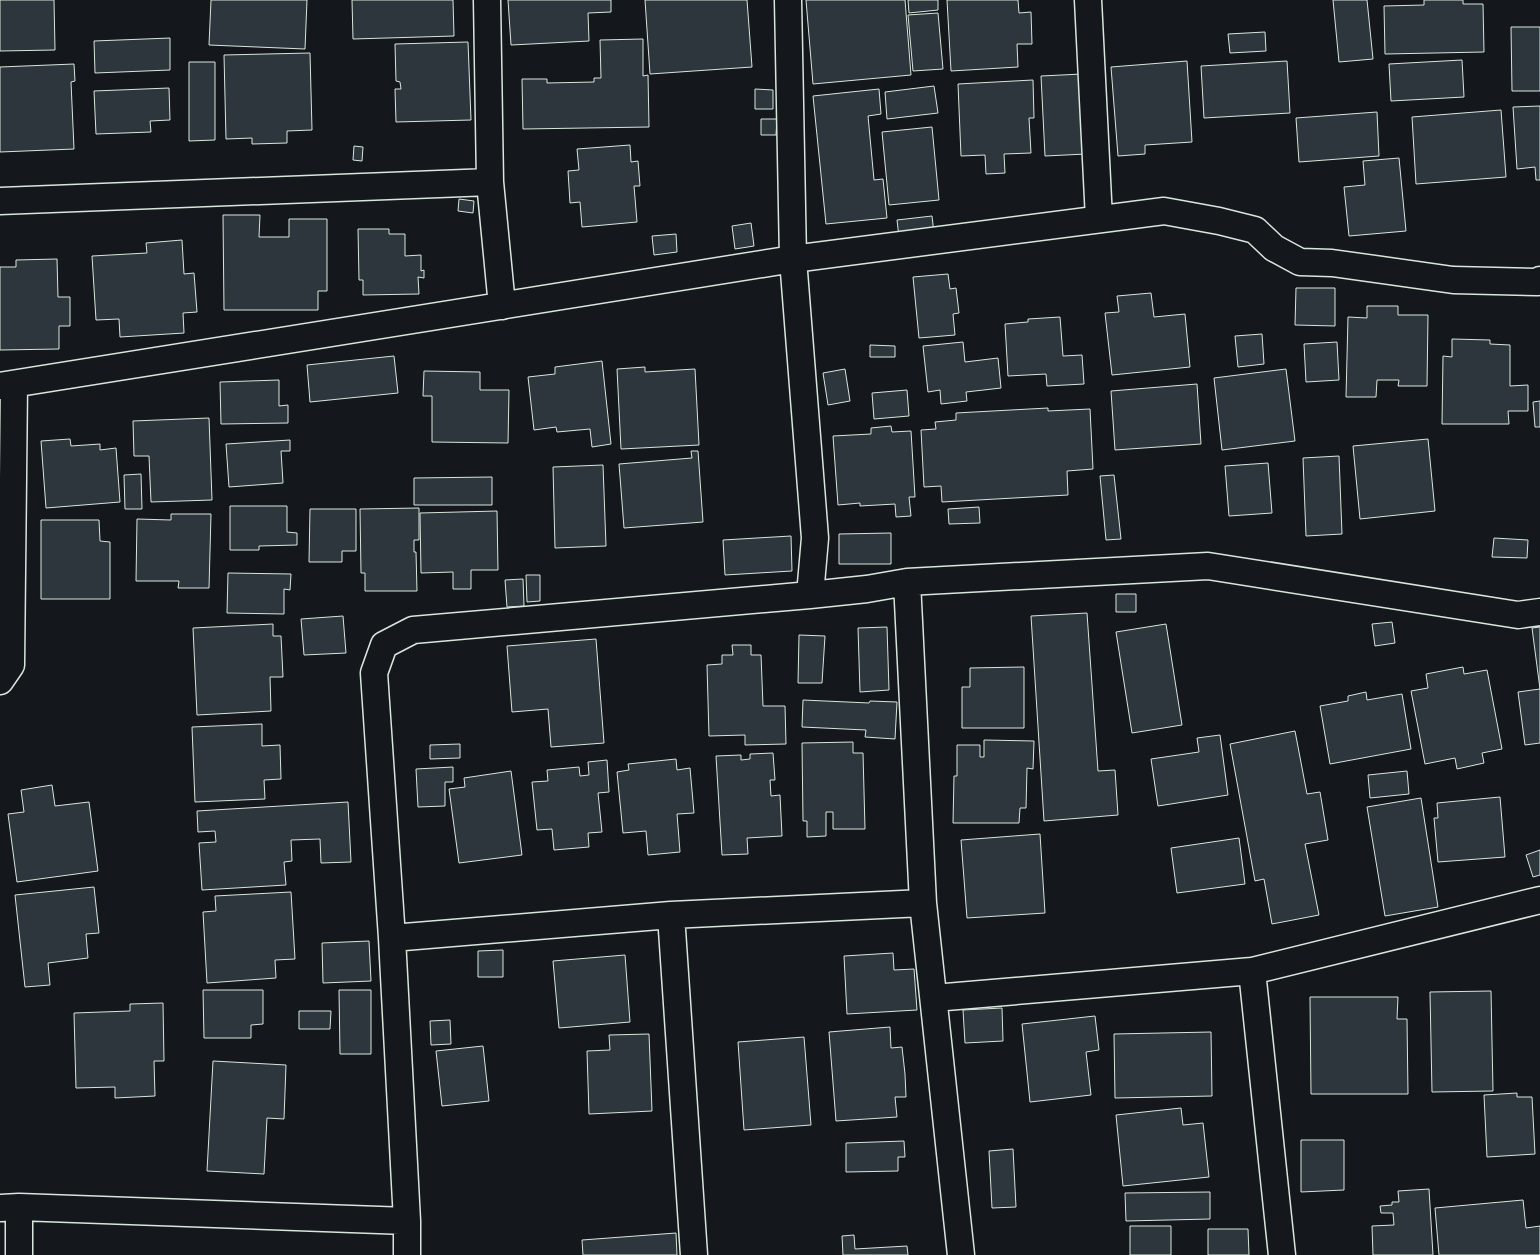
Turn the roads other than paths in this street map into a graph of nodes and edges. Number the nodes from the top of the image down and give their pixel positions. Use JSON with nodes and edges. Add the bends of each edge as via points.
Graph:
{"nodes":[{"id":1,"x":487,"y":0,"type":"edge"},
{"id":2,"x":788,"y":0,"type":"edge"},
{"id":3,"x":1088,"y":0,"type":"edge"},
{"id":4,"x":490,"y":182,"type":"junction"},
{"id":5,"x":0,"y":201,"type":"edge"},
{"id":6,"x":1099,"y":219,"type":"junction"},
{"id":7,"x":793,"y":259,"type":"junction"},
{"id":8,"x":1540,"y":280,"type":"edge"},
{"id":9,"x":502,"y":306,"type":"junction"},
{"id":10,"x":7,"y":385,"type":"edge"},
{"id":11,"x":907,"y":582,"type":"junction"},
{"id":12,"x":810,"y":595,"type":"junction"},
{"id":13,"x":1540,"y":612,"type":"edge"},
{"id":14,"x":0,"y":681,"type":"edge"},
{"id":15,"x":1540,"y":900,"type":"edge"},
{"id":16,"x":923,"y":903,"type":"junction"},
{"id":17,"x":671,"y":915,"type":"junction"},
{"id":18,"x":392,"y":938,"type":"junction"},
{"id":19,"x":1252,"y":971,"type":"junction"},
{"id":20,"x":934,"y":998,"type":"junction"},
{"id":21,"x":10,"y":1208,"type":"edge"},
{"id":22,"x":407,"y":1221,"type":"junction"},
{"id":23,"x":19,"y":1255,"type":"edge"},
{"id":24,"x":407,"y":1255,"type":"edge"},
{"id":25,"x":694,"y":1255,"type":"edge"},
{"id":26,"x":961,"y":1255,"type":"edge"},
{"id":27,"x":1282,"y":1255,"type":"edge"}],
"edges":[{"from":1,"to":4,"type":"street"},
{"from":2,"to":7,"type":"street"},
{"from":3,"to":6,"type":"street"},
{"from":4,"to":5,"type":"street"},
{"from":4,"to":9,"type":"street"},
{"from":6,"to":7,"type":"street"},
{"from":6,"to":8,"type":"street","via":[[1164,211],[1255,230],[1274,248],[1300,262],[1453,280]]},
{"from":7,"to":9,"type":"street"},
{"from":7,"to":12,"type":"street","via":[[815,538]]},
{"from":9,"to":10,"type":"street"},
{"from":10,"to":14,"type":"street","via":[[10,665]]},
{"from":11,"to":12,"type":"street"},
{"from":11,"to":13,"type":"street","via":[[1208,566],[1518,615]]},
{"from":11,"to":16,"type":"street"},
{"from":12,"to":18,"type":"street","via":[[413,630],[384,645],[374,673]]},
{"from":15,"to":19,"type":"street"},
{"from":16,"to":17,"type":"street"},
{"from":16,"to":20,"type":"street"},
{"from":17,"to":18,"type":"street"},
{"from":17,"to":25,"type":"street"},
{"from":18,"to":22,"type":"street"},
{"from":19,"to":20,"type":"street"},
{"from":19,"to":27,"type":"street"},
{"from":20,"to":26,"type":"street"},
{"from":21,"to":22,"type":"street"},
{"from":21,"to":23,"type":"street"},
{"from":22,"to":24,"type":"street"}]}
